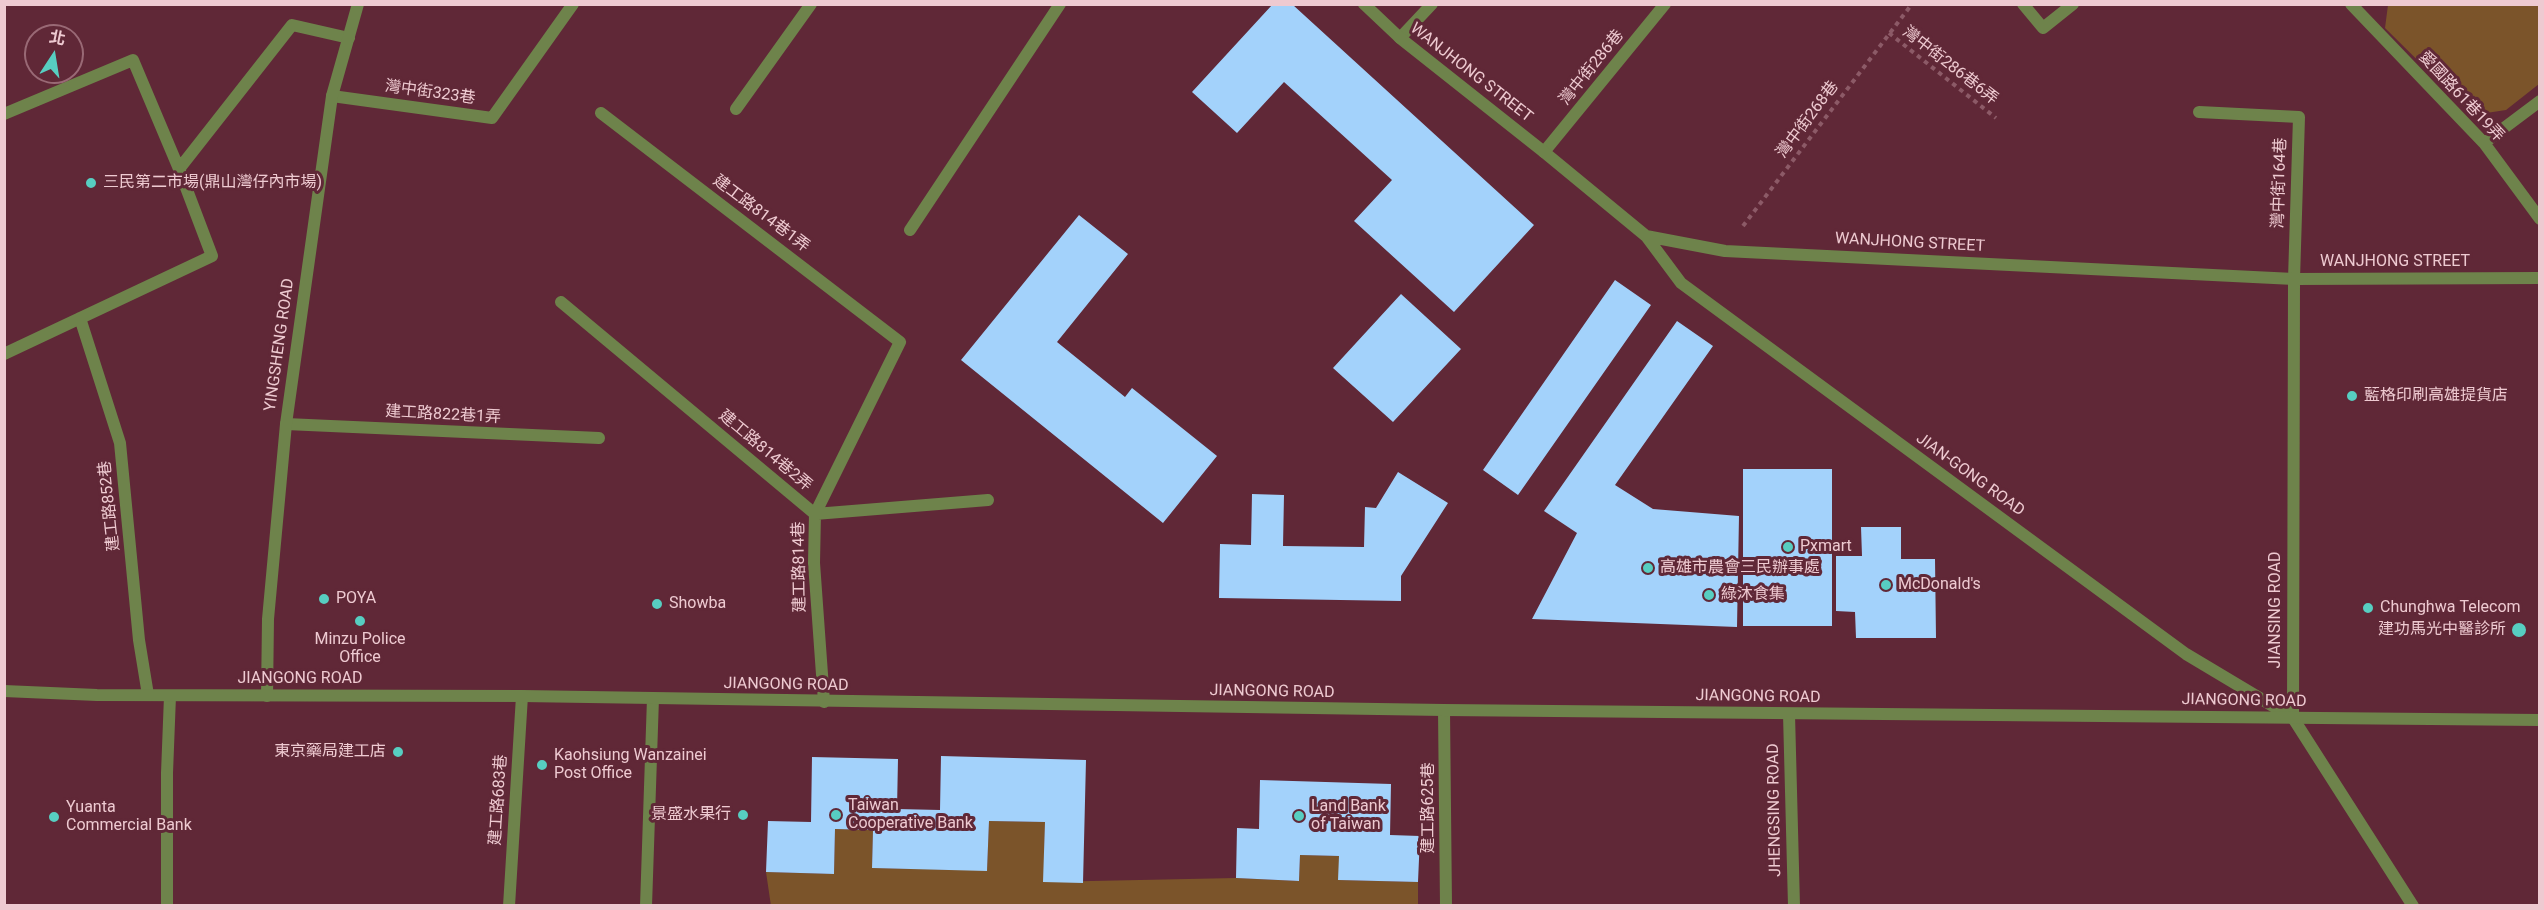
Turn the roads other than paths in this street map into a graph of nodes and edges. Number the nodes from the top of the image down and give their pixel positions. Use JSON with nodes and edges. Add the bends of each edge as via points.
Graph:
{"nodes":[{"id":1,"x":358,"y":4,"type":"edge"},
{"id":2,"x":573,"y":4,"type":"edge"},
{"id":3,"x":811,"y":4,"type":"edge"},
{"id":4,"x":1060,"y":4,"type":"edge"},
{"id":5,"x":1364,"y":4,"type":"edge"},
{"id":6,"x":1432,"y":4,"type":"edge"},
{"id":7,"x":1665,"y":4,"type":"edge"},
{"id":8,"x":2023,"y":4,"type":"edge"},
{"id":9,"x":2073,"y":4,"type":"edge"},
{"id":10,"x":2355,"y":6,"type":"edge"},
{"id":11,"x":349,"y":38,"type":"junction"},
{"id":12,"x":1400,"y":38,"type":"junction"},
{"id":13,"x":332,"y":96,"type":"junction"},
{"id":14,"x":2540,"y":100,"type":"edge"},
{"id":15,"x":736,"y":109,"type":"dead end"},
{"id":16,"x":2199,"y":112,"type":"dead end"},
{"id":17,"x":602,"y":113,"type":"dead end"},
{"id":18,"x":4,"y":114,"type":"edge"},
{"id":19,"x":2484,"y":143,"type":"junction"},
{"id":20,"x":1544,"y":152,"type":"junction"},
{"id":21,"x":179,"y":169,"type":"junction"},
{"id":22,"x":2540,"y":219,"type":"edge"},
{"id":23,"x":910,"y":230,"type":"dead end"},
{"id":24,"x":1646,"y":236,"type":"junction"},
{"id":25,"x":2540,"y":278,"type":"edge"},
{"id":26,"x":2294,"y":279,"type":"junction"},
{"id":27,"x":561,"y":302,"type":"dead end"},
{"id":28,"x":80,"y":318,"type":"junction"},
{"id":29,"x":900,"y":342,"type":"joint"},
{"id":30,"x":4,"y":354,"type":"edge"},
{"id":31,"x":286,"y":424,"type":"junction"},
{"id":32,"x":599,"y":438,"type":"dead end"},
{"id":33,"x":988,"y":500,"type":"dead end"},
{"id":34,"x":815,"y":514,"type":"junction"},
{"id":35,"x":4,"y":691,"type":"edge"},
{"id":36,"x":148,"y":695,"type":"junction"},
{"id":37,"x":170,"y":696,"type":"junction"},
{"id":38,"x":267,"y":696,"type":"junction"},
{"id":39,"x":522,"y":696,"type":"junction"},
{"id":40,"x":653,"y":698,"type":"junction"},
{"id":41,"x":824,"y":702,"type":"junction"},
{"id":42,"x":1444,"y":710,"type":"junction"},
{"id":43,"x":1789,"y":714,"type":"junction"},
{"id":44,"x":2293,"y":718,"type":"junction"},
{"id":45,"x":2540,"y":720,"type":"edge"},
{"id":46,"x":167,"y":906,"type":"edge"},
{"id":47,"x":509,"y":906,"type":"edge"},
{"id":48,"x":646,"y":906,"type":"edge"},
{"id":49,"x":1446,"y":906,"type":"edge"},
{"id":50,"x":1794,"y":906,"type":"edge"},
{"id":51,"x":2413,"y":906,"type":"edge"}],
"edges":[{"from":1,"to":11,"type":"street","name":"YINGSHENG ROAD"},
{"from":2,"to":13,"type":"street","name":"灣中街323巷","via":[[492,118]]},
{"from":3,"to":15,"type":"street"},
{"from":4,"to":23,"type":"street"},
{"from":5,"to":12,"type":"street","name":"WANJHONG STREET"},
{"from":6,"to":12,"type":"street"},
{"from":7,"to":20,"type":"street","name":"灣中街286巷"},
{"from":8,"to":9,"type":"street","via":[[2043,28]]},
{"from":10,"to":19,"type":"street","name":"愛國路61巷19弄"},
{"from":11,"to":13,"type":"street","name":"YINGSHENG ROAD"},
{"from":11,"to":21,"type":"street","via":[[292,25]]},
{"from":12,"to":20,"type":"street","name":"WANJHONG STREET"},
{"from":13,"to":31,"type":"street","name":"YINGSHENG ROAD"},
{"from":14,"to":19,"type":"street"},
{"from":16,"to":26,"type":"street","name":"灣中街164巷","via":[[2299,117]]},
{"from":17,"to":29,"type":"street","name":"建工路814巷1弄"},
{"from":18,"to":21,"type":"street","via":[[133,60]]},
{"from":19,"to":22,"type":"street","name":"愛國路61巷19弄"},
{"from":20,"to":24,"type":"street","name":"WANJHONG STREET"},
{"from":21,"to":28,"type":"street","via":[[212,256]]},
{"from":24,"to":26,"type":"street","name":"WANJHONG STREET","via":[[1725,251]]},
{"from":24,"to":44,"type":"street","name":"JIAN-GONG ROAD","via":[[1681,283],[2186,654]]},
{"from":25,"to":26,"type":"street","name":"WANJHONG STREET"},
{"from":26,"to":44,"type":"street","name":"JIANSING ROAD"},
{"from":27,"to":34,"type":"street","name":"建工路814巷2弄"},
{"from":28,"to":30,"type":"street"},
{"from":28,"to":36,"type":"street","name":"建工路852巷","via":[[120,443]]},
{"from":29,"to":34,"type":"street","name":"建工路814巷"},
{"from":31,"to":32,"type":"street","name":"建工路822巷1弄"},
{"from":31,"to":38,"type":"street","name":"YINGSHENG ROAD","via":[[268,619]]},
{"from":33,"to":34,"type":"street","name":"建工路814巷2弄"},
{"from":34,"to":41,"type":"street","name":"建工路814巷","via":[[814,563]]},
{"from":35,"to":36,"type":"street","name":"JIANGONG ROAD"},
{"from":36,"to":37,"type":"street","name":"JIANGONG ROAD"},
{"from":37,"to":38,"type":"street","name":"JIANGONG ROAD"},
{"from":37,"to":46,"type":"street"},
{"from":38,"to":39,"type":"street","name":"JIANGONG ROAD"},
{"from":39,"to":40,"type":"street","name":"JIANGONG ROAD"},
{"from":39,"to":47,"type":"street","name":"建工路683巷"},
{"from":40,"to":41,"type":"street","name":"JIANGONG ROAD"},
{"from":40,"to":48,"type":"street"},
{"from":41,"to":42,"type":"street","name":"JIANGONG ROAD"},
{"from":42,"to":43,"type":"street","name":"JIANGONG ROAD"},
{"from":42,"to":49,"type":"street","name":"建工路625巷"},
{"from":43,"to":44,"type":"street","name":"JIANGONG ROAD"},
{"from":43,"to":50,"type":"street","name":"JHENGSING ROAD"},
{"from":44,"to":45,"type":"street","name":"JIANGONG ROAD"},
{"from":44,"to":51,"type":"street"}]}
